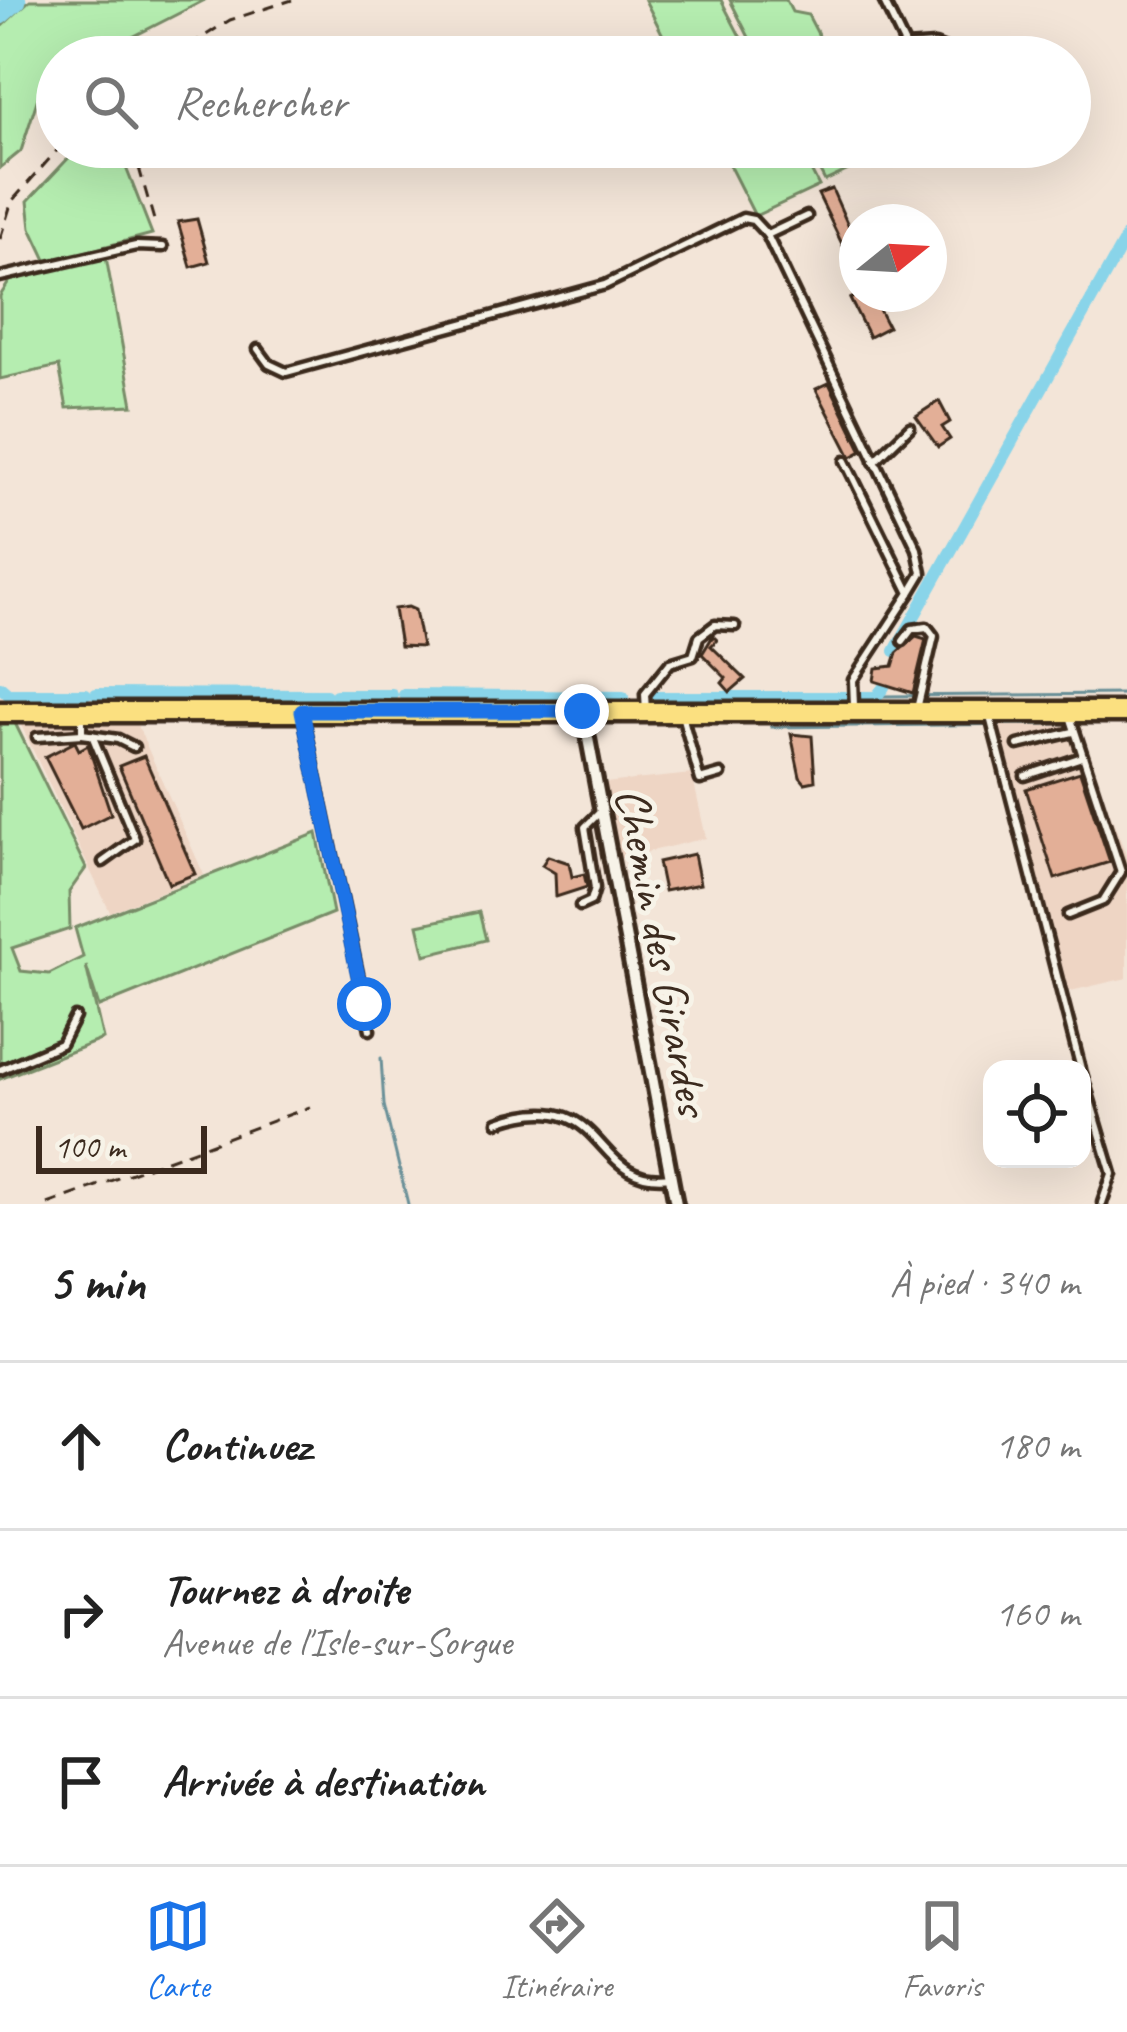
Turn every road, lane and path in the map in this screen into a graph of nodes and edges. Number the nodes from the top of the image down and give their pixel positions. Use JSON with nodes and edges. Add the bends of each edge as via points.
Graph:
{"nodes":[{"id":1,"x":292,"y":0,"type":"edge"},
{"id":2,"x":883,"y":0,"type":"edge"},
{"id":3,"x":204,"y":36,"type":"edge"},
{"id":4,"x":901,"y":36,"type":"edge"},
{"id":5,"x":41,"y":168,"type":"edge"},
{"id":6,"x":139,"y":168,"type":"edge"},
{"id":7,"x":807,"y":216,"type":"dead end"},
{"id":8,"x":154,"y":220,"type":"dead end"},
{"id":9,"x":767,"y":235,"type":"junction"},
{"id":10,"x":0,"y":239,"type":"edge"},
{"id":11,"x":163,"y":247,"type":"dead end"},
{"id":12,"x":0,"y":278,"type":"edge"},
{"id":13,"x":258,"y":350,"type":"dead end"},
{"id":14,"x":910,"y":427,"type":"dead end"},
{"id":15,"x":845,"y":461,"type":"dead end"},
{"id":16,"x":874,"y":462,"type":"junction"},
{"id":17,"x":910,"y":593,"type":"junction"},
{"id":18,"x":735,"y":626,"type":"dead end"},
{"id":19,"x":903,"y":641,"type":"dead end"},
{"id":20,"x":302,"y":711,"type":"junction"},
{"id":21,"x":582,"y":711,"type":"junction"},
{"id":22,"x":646,"y":711,"type":"junction"},
{"id":23,"x":854,"y":711,"type":"junction"},
{"id":24,"x":0,"y":712,"type":"edge"},
{"id":25,"x":82,"y":712,"type":"junction"},
{"id":26,"x":682,"y":712,"type":"junction"},
{"id":27,"x":916,"y":712,"type":"junction"},
{"id":28,"x":988,"y":712,"type":"junction"},
{"id":29,"x":1127,"y":712,"type":"edge"},
{"id":30,"x":1071,"y":722,"type":"junction"},
{"id":31,"x":87,"y":735,"type":"junction"},
{"id":32,"x":37,"y":737,"type":"dead end"},
{"id":33,"x":1018,"y":745,"type":"dead end"},
{"id":34,"x":134,"y":747,"type":"dead end"},
{"id":35,"x":1082,"y":758,"type":"junction"},
{"id":36,"x":721,"y":774,"type":"dead end"},
{"id":37,"x":1025,"y":776,"type":"dead end"},
{"id":38,"x":601,"y":811,"type":"junction"},
{"id":39,"x":103,"y":862,"type":"dead end"},
{"id":40,"x":580,"y":905,"type":"dead end"},
{"id":41,"x":1068,"y":915,"type":"dead end"},
{"id":42,"x":75,"y":1017,"type":"dead end"},
{"id":43,"x":370,"y":1030,"type":"dead end"},
{"id":44,"x":1079,"y":1060,"type":"edge"},
{"id":45,"x":0,"y":1070,"type":"edge"},
{"id":46,"x":1091,"y":1102,"type":"edge"},
{"id":47,"x":310,"y":1107,"type":"dead end"},
{"id":48,"x":498,"y":1122,"type":"dead end"},
{"id":49,"x":671,"y":1177,"type":"junction"},
{"id":50,"x":1102,"y":1203,"type":"edge"},
{"id":51,"x":48,"y":1204,"type":"edge"},
{"id":52,"x":676,"y":1204,"type":"edge"}],
"edges":[{"from":1,"to":3,"type":"path"},
{"from":2,"to":4,"type":"lane"},
{"from":5,"to":10,"type":"path","via":[[12,201]]},
{"from":6,"to":8,"type":"path"},
{"from":7,"to":9,"type":"lane"},
{"from":9,"to":13,"type":"lane","via":[[743,218],[605,285],[286,372]]},
{"from":9,"to":16,"type":"lane"},
{"from":11,"to":12,"type":"lane","via":[[136,246]]},
{"from":14,"to":16,"type":"lane"},
{"from":15,"to":17,"type":"lane"},
{"from":16,"to":17,"type":"lane","via":[[917,549],[922,573]]},
{"from":17,"to":23,"type":"lane","via":[[853,680]]},
{"from":18,"to":22,"type":"lane","via":[[716,625],[699,637],[693,656],[670,662],[645,694]]},
{"from":19,"to":27,"type":"lane","via":[[913,629],[927,627],[934,636]]},
{"from":20,"to":21,"type":"main road"},
{"from":20,"to":25,"type":"main road"},
{"from":20,"to":43,"type":"lane"},
{"from":21,"to":22,"type":"main road"},
{"from":21,"to":38,"type":"street","name":"Chemin des Girardes"},
{"from":22,"to":26,"type":"main road"},
{"from":23,"to":26,"type":"main road"},
{"from":23,"to":27,"type":"main road"},
{"from":24,"to":25,"type":"main road"},
{"from":25,"to":31,"type":"lane"},
{"from":26,"to":36,"type":"lane","via":[[700,780]]},
{"from":27,"to":28,"type":"main road"},
{"from":28,"to":30,"type":"main road"},
{"from":28,"to":44,"type":"lane"},
{"from":29,"to":30,"type":"main road"},
{"from":30,"to":33,"type":"lane"},
{"from":30,"to":35,"type":"lane"},
{"from":31,"to":32,"type":"lane"},
{"from":31,"to":34,"type":"lane"},
{"from":31,"to":39,"type":"lane","via":[[135,839]]},
{"from":35,"to":37,"type":"lane"},
{"from":35,"to":41,"type":"lane","via":[[1121,872],[1103,901]]},
{"from":38,"to":40,"type":"lane","via":[[585,827],[596,888]]},
{"from":38,"to":49,"type":"street","name":"Chemin des Girardes"},
{"from":42,"to":45,"type":"lane","via":[[61,1044]]},
{"from":46,"to":50,"type":"lane","via":[[1112,1174]]},
{"from":47,"to":51,"type":"path"},
{"from":48,"to":49,"type":"lane","via":[[529,1111],[563,1113],[584,1123],[630,1174]]},
{"from":49,"to":52,"type":"street","name":"Chemin des Girardes"}]}
